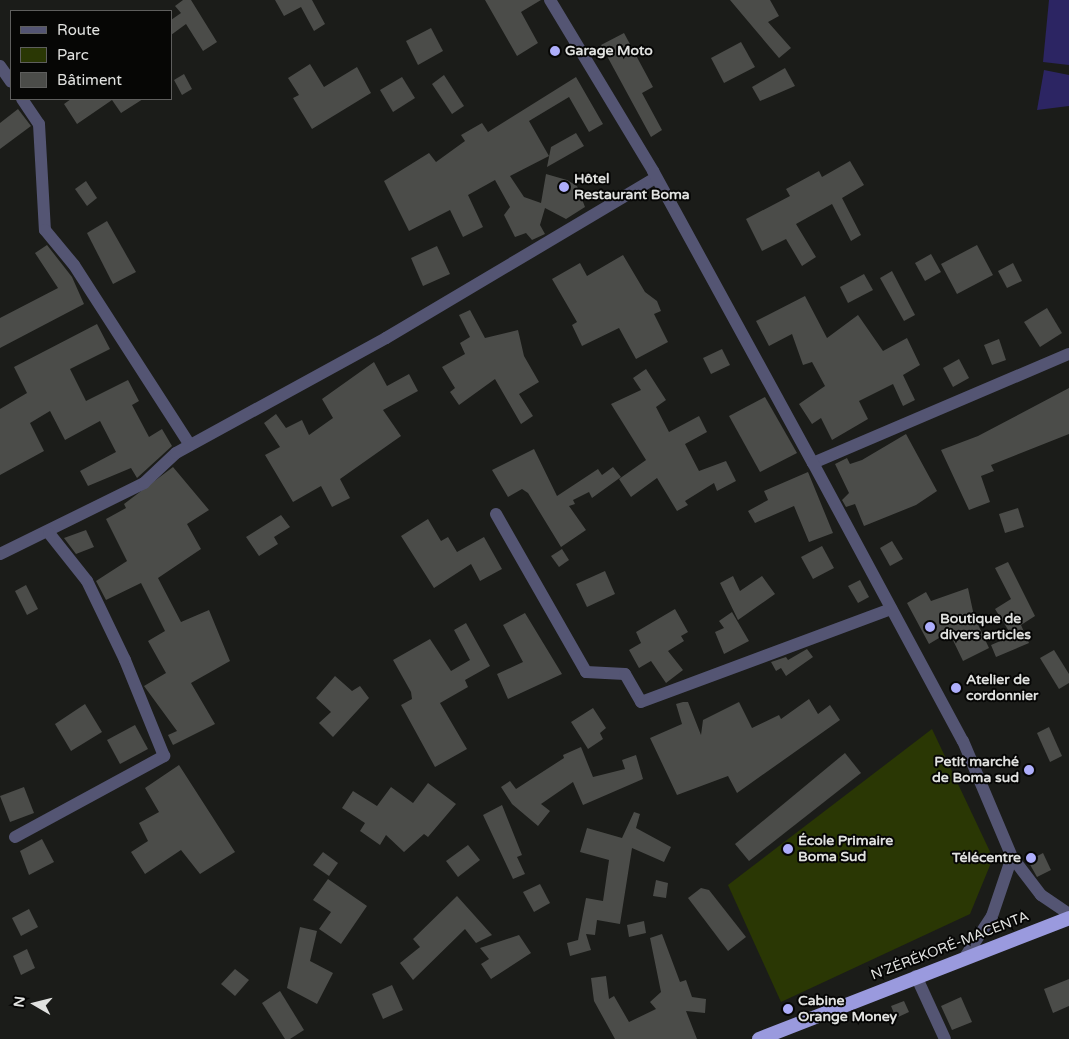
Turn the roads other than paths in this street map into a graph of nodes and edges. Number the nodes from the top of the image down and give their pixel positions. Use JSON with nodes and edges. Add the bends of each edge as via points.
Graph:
{"nodes":[{"id":1,"x":550,"y":0,"type":"edge"},
{"id":2,"x":0,"y":66,"type":"edge"},
{"id":3,"x":10,"y":81,"type":"edge"},
{"id":4,"x":23,"y":100,"type":"edge"},
{"id":5,"x":654,"y":179,"type":"junction"},
{"id":6,"x":1069,"y":354,"type":"edge"},
{"id":7,"x":190,"y":446,"type":"junction"},
{"id":8,"x":813,"y":463,"type":"junction"},
{"id":9,"x":496,"y":514,"type":"dead end"},
{"id":10,"x":49,"y":533,"type":"junction"},
{"id":11,"x":0,"y":554,"type":"edge"},
{"id":12,"x":891,"y":609,"type":"junction"},
{"id":13,"x":15,"y":837,"type":"dead end"},
{"id":14,"x":1012,"y":857,"type":"junction"},
{"id":15,"x":1069,"y":916,"type":"edge"},
{"id":16,"x":964,"y":957,"type":"junction"},
{"id":17,"x":916,"y":976,"type":"junction"},
{"id":18,"x":759,"y":1039,"type":"edge"},
{"id":19,"x":944,"y":1039,"type":"edge"}],
"edges":[{"from":1,"to":5,"type":"street"},
{"from":2,"to":3,"type":"street"},
{"from":4,"to":7,"type":"street","via":[[39,124],[46,230],[74,265]]},
{"from":5,"to":7,"type":"street","via":[[386,338]]},
{"from":5,"to":8,"type":"street"},
{"from":6,"to":8,"type":"street"},
{"from":7,"to":10,"type":"street","via":[[144,483]]},
{"from":8,"to":12,"type":"street"},
{"from":9,"to":12,"type":"street","via":[[586,672],[625,674],[641,702]]},
{"from":10,"to":11,"type":"street"},
{"from":10,"to":13,"type":"street","via":[[87,581],[125,660],[164,756]]},
{"from":12,"to":14,"type":"street","via":[[962,741]]},
{"from":14,"to":15,"type":"street","via":[[1041,895]]},
{"from":14,"to":16,"type":"street","via":[[992,916]]},
{"from":15,"to":16,"type":"highway","name":"N'ZÉRÉKORÉ-MACENTA"},
{"from":16,"to":17,"type":"highway","name":"N'ZÉRÉKORÉ-MACENTA"},
{"from":17,"to":18,"type":"highway","name":"N'ZÉRÉKORÉ-MACENTA"},
{"from":17,"to":19,"type":"street"}]}
